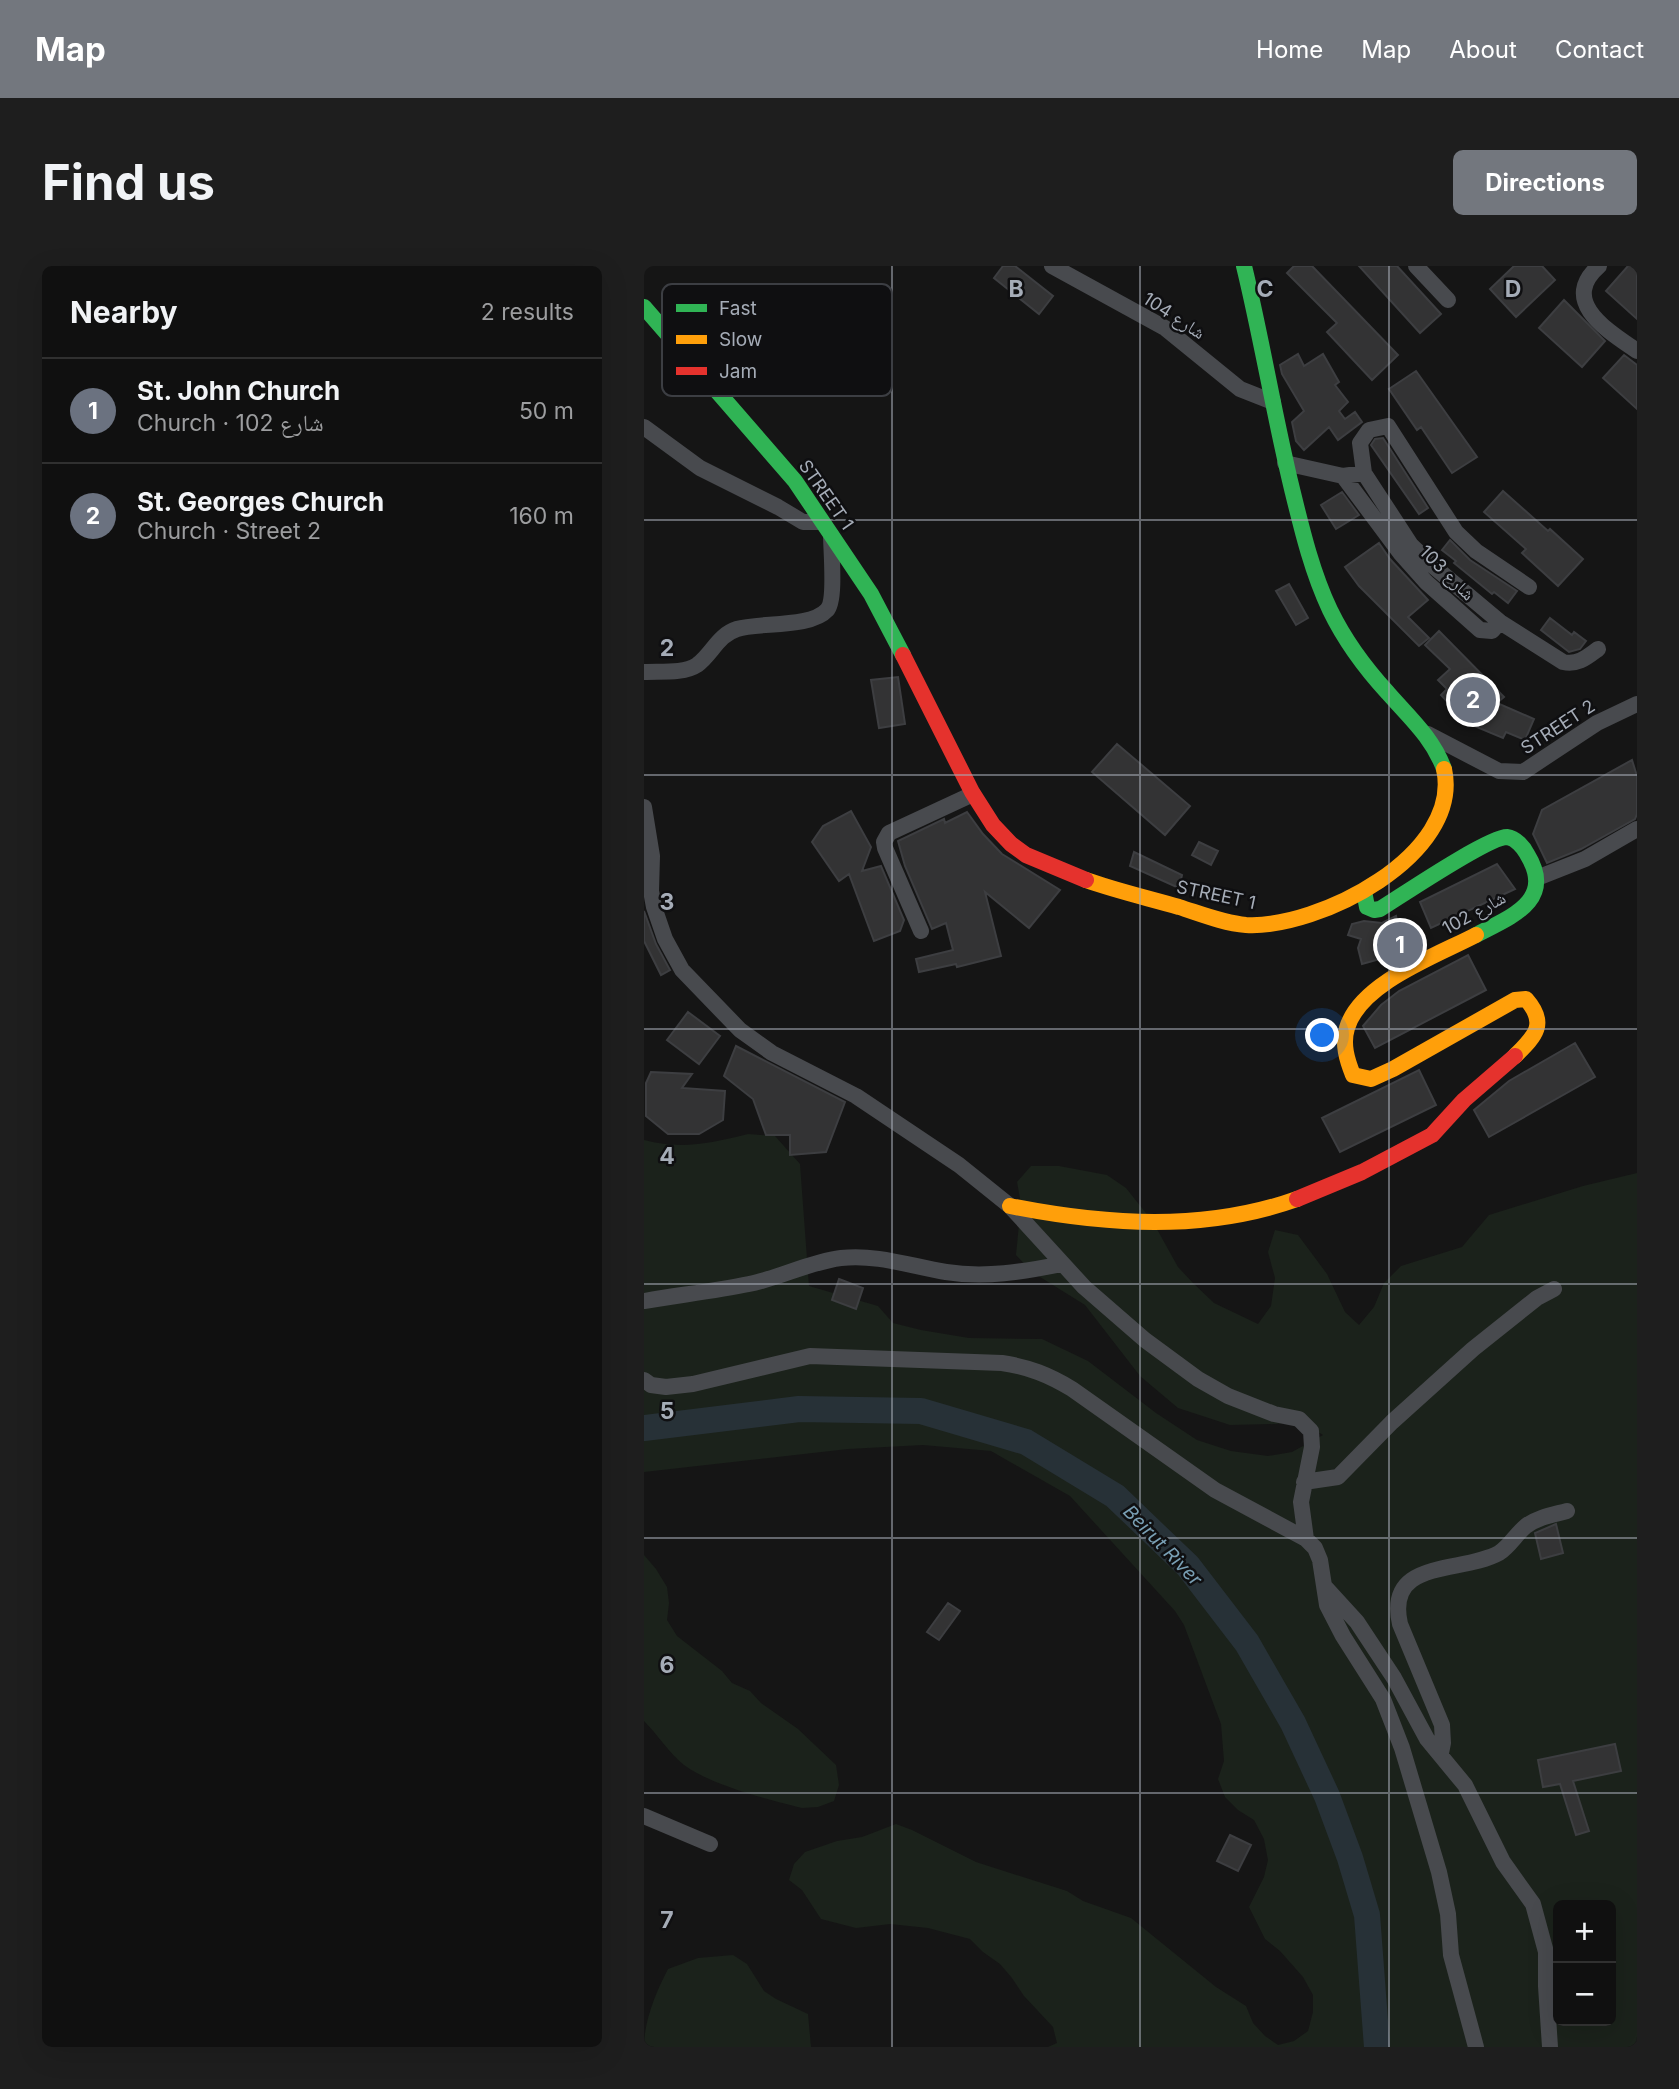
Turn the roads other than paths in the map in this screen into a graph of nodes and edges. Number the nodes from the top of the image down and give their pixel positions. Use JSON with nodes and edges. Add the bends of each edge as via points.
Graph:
{"nodes":[{"id":1,"x":1052,"y":266,"type":"edge"},
{"id":2,"x":1244,"y":266,"type":"edge"},
{"id":3,"x":1416,"y":266,"type":"edge"},
{"id":4,"x":1599,"y":266,"type":"edge"},
{"id":5,"x":1448,"y":300,"type":"dead end"},
{"id":6,"x":644,"y":307,"type":"edge"},
{"id":7,"x":662,"y":327,"type":"edge"},
{"id":8,"x":1637,"y":351,"type":"edge"},
{"id":9,"x":722,"y":396,"type":"edge"},
{"id":10,"x":1273,"y":402,"type":"junction"},
{"id":11,"x":644,"y":427,"type":"edge"},
{"id":12,"x":1285,"y":463,"type":"junction"},
{"id":13,"x":1364,"y":473,"type":"junction"},
{"id":14,"x":1343,"y":476,"type":"junction"},
{"id":15,"x":826,"y":528,"type":"junction"},
{"id":16,"x":1529,"y":587,"type":"dead end"},
{"id":17,"x":1500,"y":622,"type":"junction"},
{"id":18,"x":1598,"y":649,"type":"dead end"},
{"id":19,"x":644,"y":672,"type":"edge"},
{"id":20,"x":1637,"y":704,"type":"edge"},
{"id":21,"x":1422,"y":731,"type":"junction"},
{"id":22,"x":973,"y":794,"type":"junction"},
{"id":23,"x":644,"y":807,"type":"edge"},
{"id":24,"x":1637,"y":829,"type":"edge"},
{"id":25,"x":1537,"y":878,"type":"junction"},
{"id":26,"x":1364,"y":891,"type":"junction"},
{"id":27,"x":647,"y":894,"type":"edge"},
{"id":28,"x":921,"y":931,"type":"dead end"},
{"id":29,"x":1010,"y":1206,"type":"junction"},
{"id":30,"x":1062,"y":1264,"type":"junction"},
{"id":31,"x":1554,"y":1289,"type":"dead end"},
{"id":32,"x":644,"y":1301,"type":"edge"},
{"id":33,"x":644,"y":1380,"type":"edge"},
{"id":34,"x":1304,"y":1482,"type":"junction"},
{"id":35,"x":1567,"y":1511,"type":"dead end"},
{"id":36,"x":1306,"y":1539,"type":"junction"},
{"id":37,"x":1323,"y":1585,"type":"junction"},
{"id":38,"x":1441,"y":1753,"type":"junction"},
{"id":39,"x":644,"y":1816,"type":"edge"},
{"id":40,"x":710,"y":1844,"type":"dead end"},
{"id":41,"x":1476,"y":2047,"type":"edge"},
{"id":42,"x":1550,"y":2047,"type":"edge"}],
"edges":[{"from":1,"to":10,"type":"street","name":"شارع 104","via":[[1165,328],[1240,389]]},
{"from":2,"to":10,"type":"street","name":"STREET 1"},
{"from":3,"to":5,"type":"street"},
{"from":4,"to":8,"type":"street","via":[[1587,279],[1586,306],[1595,321]]},
{"from":6,"to":7,"type":"street","name":"STREET 1"},
{"from":9,"to":15,"type":"street","name":"STREET 1","via":[[781,463]]},
{"from":10,"to":12,"type":"street","name":"STREET 1"},
{"from":11,"to":15,"type":"street","via":[[700,468],[803,522]]},
{"from":12,"to":14,"type":"street"},
{"from":12,"to":21,"type":"street","name":"STREET 1","via":[[1332,614],[1377,681]]},
{"from":13,"to":14,"type":"street"},
{"from":13,"to":16,"type":"street","via":[[1360,443],[1369,430],[1388,426],[1456,531],[1476,551]]},
{"from":13,"to":17,"type":"street","via":[[1411,545]]},
{"from":14,"to":17,"type":"street","name":"شارع 103","via":[[1426,582],[1480,630],[1492,631]]},
{"from":15,"to":19,"type":"street","via":[[828,610],[802,621],[737,629],[726,634],[696,667]]},
{"from":15,"to":22,"type":"street","name":"STREET 1","via":[[868,589]]},
{"from":17,"to":18,"type":"street","via":[[1563,662],[1580,662]]},
{"from":20,"to":21,"type":"street","name":"STREET 2","via":[[1597,723],[1523,772],[1499,771]]},
{"from":21,"to":26,"type":"street","name":"STREET 1","via":[[1446,775],[1446,801],[1406,860]]},
{"from":22,"to":26,"type":"street","name":"STREET 1","via":[[1011,844],[1046,866],[1225,921],[1247,925],[1286,920]]},
{"from":22,"to":28,"type":"street","via":[[886,837],[885,848]]},
{"from":23,"to":27,"type":"street","via":[[652,856]]},
{"from":24,"to":25,"type":"street","via":[[1585,859]]},
{"from":25,"to":26,"type":"street","via":[[1518,841],[1506,837],[1478,848],[1380,909],[1367,907]]},
{"from":25,"to":29,"type":"street","name":"شارع 102","via":[[1534,894],[1516,914],[1398,974],[1350,1020],[1346,1062],[1353,1075],[1371,1079],[1515,1000],[1526,999],[1534,1007],[1538,1029],[1429,1137],[1307,1196],[1199,1222],[1102,1222]]},
{"from":27,"to":29,"type":"street","via":[[682,970],[740,1030],[772,1053],[856,1096],[959,1165]]},
{"from":29,"to":30,"type":"street"},
{"from":30,"to":32,"type":"street","via":[[973,1275],[874,1257],[840,1258],[751,1284]]},
{"from":30,"to":34,"type":"street","via":[[1145,1340],[1198,1379],[1228,1396],[1299,1419],[1311,1432]]},
{"from":31,"to":34,"type":"street","via":[[1473,1349],[1338,1477]]},
{"from":33,"to":36,"type":"street","via":[[666,1387],[693,1384],[810,1356],[1027,1367],[1072,1389],[1214,1490]]},
{"from":34,"to":36,"type":"street","via":[[1301,1502]]},
{"from":35,"to":38,"type":"street","via":[[1525,1527],[1498,1553],[1432,1571],[1403,1587],[1397,1610],[1400,1624],[1442,1725]]},
{"from":36,"to":37,"type":"street","via":[[1320,1560]]},
{"from":37,"to":38,"type":"street","via":[[1357,1622],[1427,1739]]},
{"from":37,"to":41,"type":"street","via":[[1327,1605],[1382,1699],[1402,1748],[1439,1872],[1451,1955]]},
{"from":38,"to":42,"type":"street","via":[[1465,1785],[1503,1862],[1540,1922],[1546,1952]]},
{"from":39,"to":40,"type":"street"}]}
